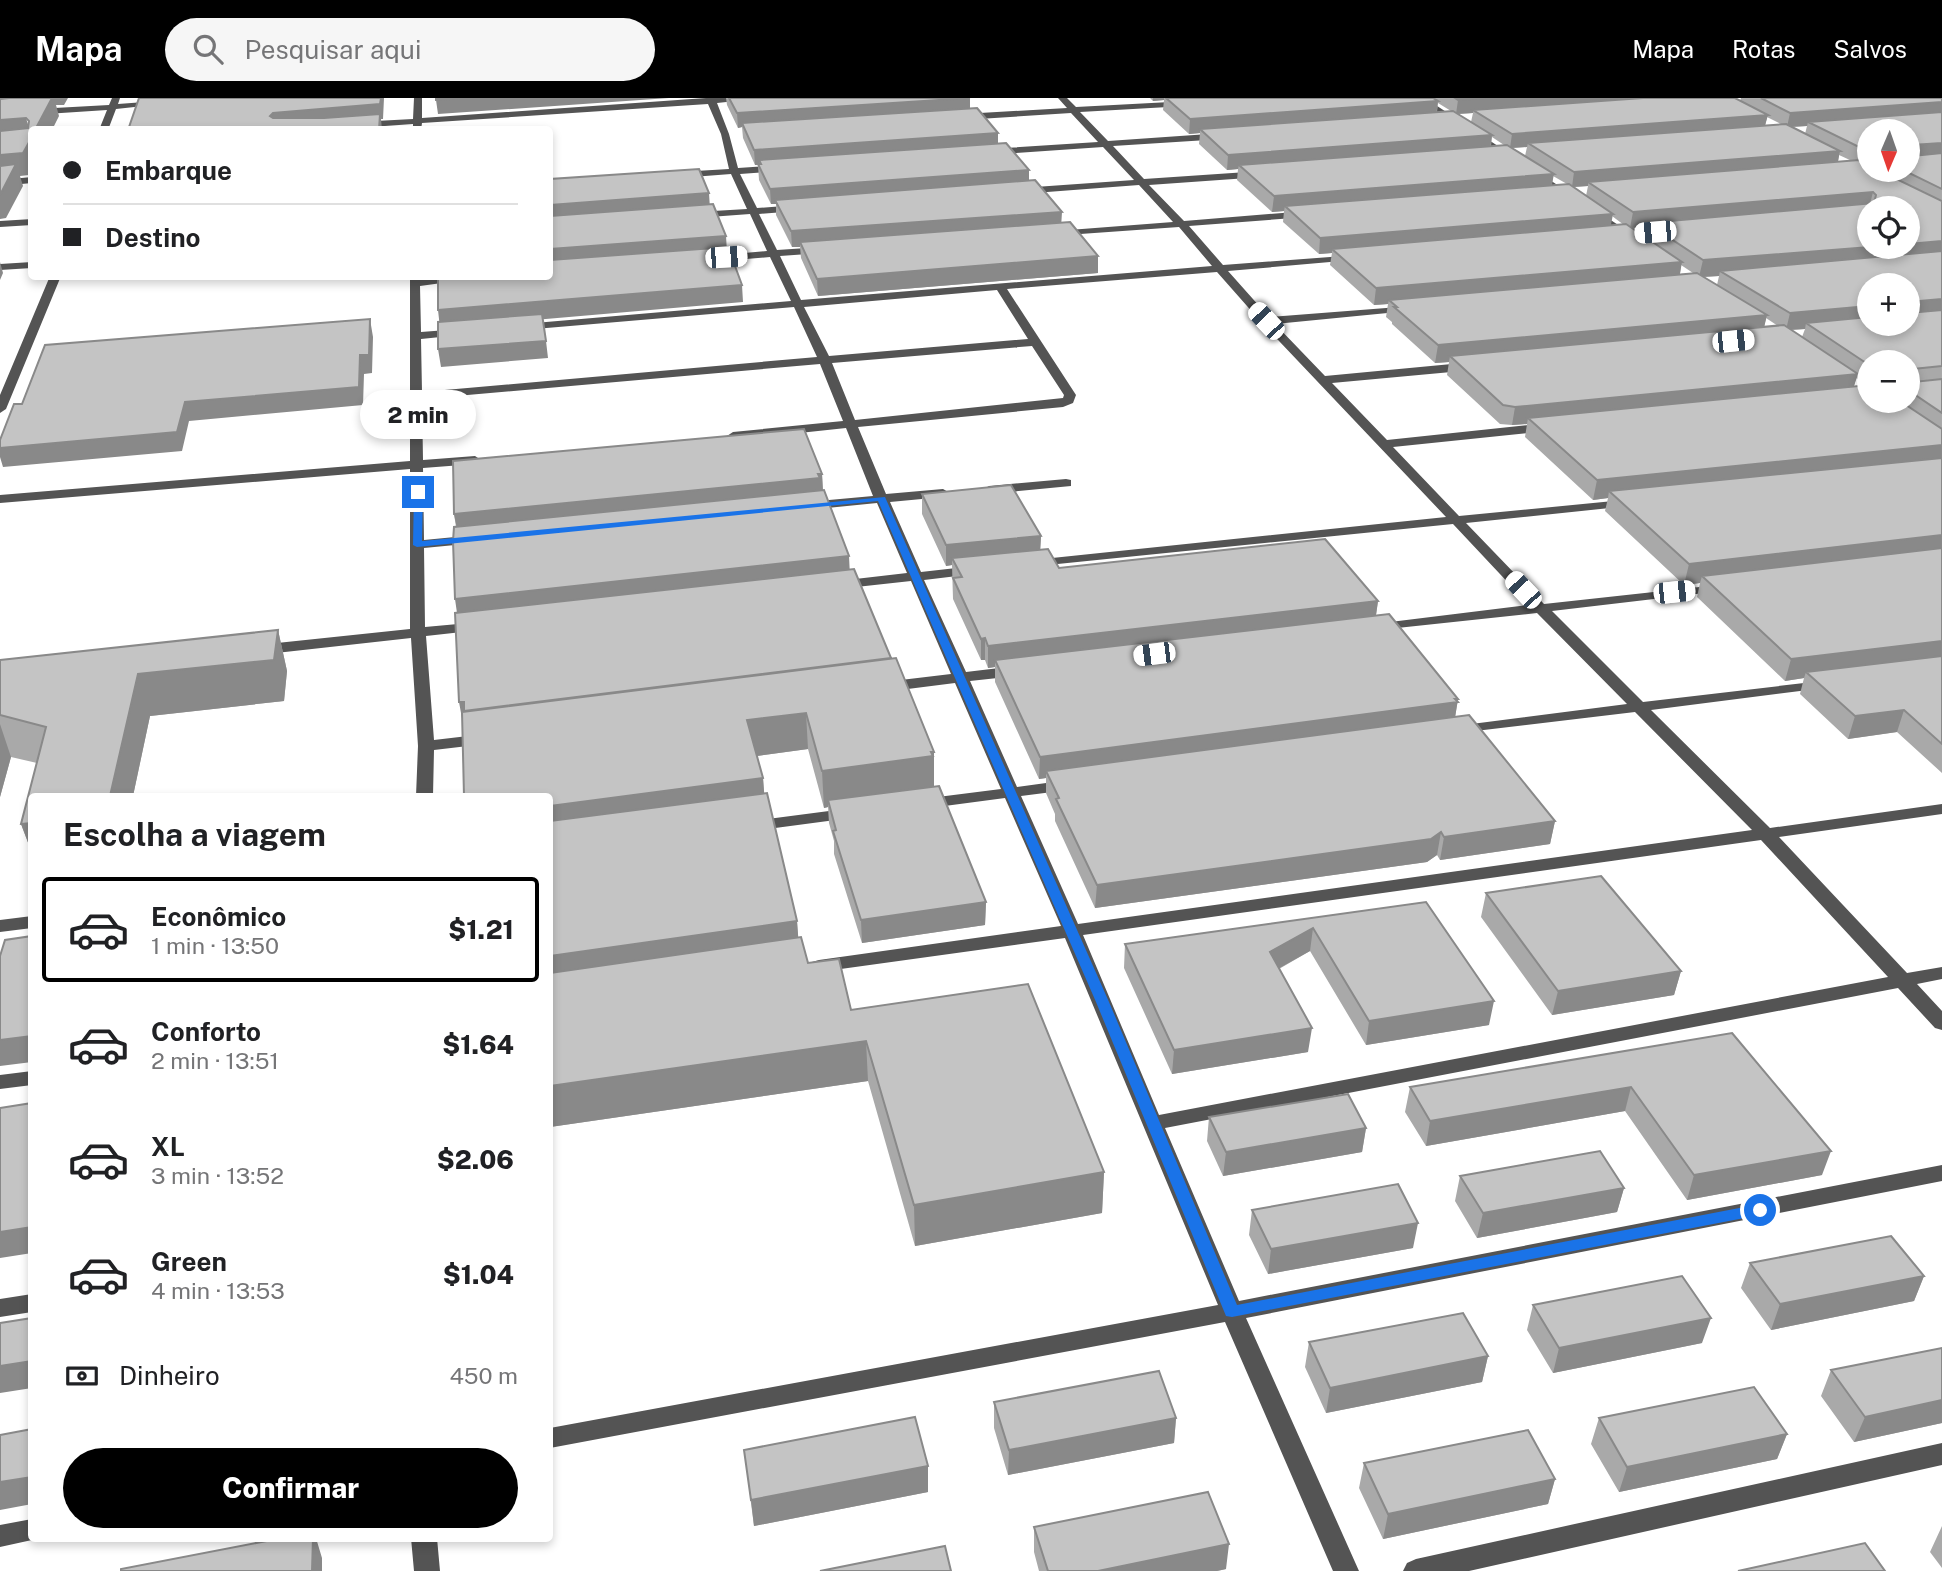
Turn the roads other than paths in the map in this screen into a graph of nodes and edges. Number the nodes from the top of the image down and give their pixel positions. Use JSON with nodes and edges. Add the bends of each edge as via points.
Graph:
{"nodes":[{"id":1,"x":418,"y":98,"type":"edge"},
{"id":2,"x":760,"y":98,"type":"edge"},
{"id":3,"x":1062,"y":98,"type":"edge"},
{"id":4,"x":1419,"y":98,"type":"edge"},
{"id":5,"x":710,"y":100,"type":"edge"},
{"id":6,"x":114,"y":102,"type":"edge"},
{"id":7,"x":1193,"y":103,"type":"edge"},
{"id":8,"x":165,"y":104,"type":"edge"},
{"id":9,"x":1073,"y":110,"type":"junction"},
{"id":10,"x":0,"y":114,"type":"edge"},
{"id":11,"x":948,"y":118,"type":"edge"},
{"id":12,"x":1468,"y":120,"type":"edge"},
{"id":13,"x":1441,"y":121,"type":"edge"},
{"id":14,"x":1455,"y":121,"type":"junction"},
{"id":15,"x":349,"y":125,"type":"edge"},
{"id":16,"x":418,"y":125,"type":"edge"},
{"id":17,"x":105,"y":126,"type":"edge"},
{"id":18,"x":1231,"y":135,"type":"edge"},
{"id":19,"x":1105,"y":144,"type":"junction"},
{"id":20,"x":983,"y":153,"type":"edge"},
{"id":21,"x":1523,"y":154,"type":"edge"},
{"id":22,"x":1509,"y":155,"type":"junction"},
{"id":23,"x":1482,"y":157,"type":"edge"},
{"id":24,"x":790,"y":167,"type":"edge"},
{"id":25,"x":734,"y":171,"type":"junction"},
{"id":26,"x":1278,"y":172,"type":"edge"},
{"id":27,"x":668,"y":176,"type":"edge"},
{"id":28,"x":28,"y":180,"type":"edge"},
{"id":29,"x":1143,"y":182,"type":"junction"},
{"id":30,"x":0,"y":183,"type":"edge"},
{"id":31,"x":1581,"y":192,"type":"edge"},
{"id":32,"x":1004,"y":193,"type":"edge"},
{"id":33,"x":1568,"y":193,"type":"junction"},
{"id":34,"x":1540,"y":195,"type":"edge"},
{"id":35,"x":810,"y":207,"type":"edge"},
{"id":36,"x":755,"y":211,"type":"junction"},
{"id":37,"x":1320,"y":214,"type":"edge"},
{"id":38,"x":686,"y":216,"type":"edge"},
{"id":39,"x":28,"y":222,"type":"edge"},
{"id":40,"x":0,"y":224,"type":"edge"},
{"id":41,"x":1182,"y":225,"type":"junction"},
{"id":42,"x":1047,"y":234,"type":"edge"},
{"id":43,"x":1628,"y":234,"type":"junction"},
{"id":44,"x":1601,"y":236,"type":"edge"},
{"id":45,"x":1640,"y":237,"type":"edge"},
{"id":46,"x":830,"y":250,"type":"edge"},
{"id":47,"x":776,"y":254,"type":"junction"},
{"id":48,"x":1368,"y":256,"type":"edge"},
{"id":49,"x":695,"y":260,"type":"edge"},
{"id":50,"x":28,"y":265,"type":"edge"},
{"id":51,"x":0,"y":267,"type":"edge"},
{"id":52,"x":1218,"y":269,"type":"junction"},
{"id":53,"x":54,"y":280,"type":"edge"},
{"id":54,"x":415,"y":280,"type":"edge"},
{"id":55,"x":1000,"y":287,"type":"junction"},
{"id":56,"x":800,"y":304,"type":"junction"},
{"id":57,"x":1427,"y":306,"type":"edge"},
{"id":58,"x":1266,"y":321,"type":"junction"},
{"id":59,"x":511,"y":328,"type":"edge"},
{"id":60,"x":470,"y":331,"type":"edge"},
{"id":61,"x":415,"y":336,"type":"junction"},
{"id":62,"x":1034,"y":342,"type":"junction"},
{"id":63,"x":825,"y":361,"type":"junction"},
{"id":64,"x":1485,"y":365,"type":"edge"},
{"id":65,"x":1323,"y":380,"type":"junction"},
{"id":66,"x":416,"y":396,"type":"junction"},
{"id":67,"x":0,"y":409,"type":"edge"},
{"id":68,"x":851,"y":425,"type":"junction"},
{"id":69,"x":1566,"y":426,"type":"edge"},
{"id":70,"x":716,"y":437,"type":"edge"},
{"id":71,"x":1385,"y":444,"type":"junction"},
{"id":72,"x":486,"y":459,"type":"edge"},
{"id":73,"x":419,"y":465,"type":"junction"},
{"id":74,"x":1066,"y":483,"type":"dead end"},
{"id":75,"x":881,"y":498,"type":"junction"},
{"id":76,"x":0,"y":499,"type":"edge"},
{"id":77,"x":1642,"y":500,"type":"edge"},
{"id":78,"x":786,"y":508,"type":"edge"},
{"id":79,"x":1456,"y":519,"type":"junction"},
{"id":80,"x":485,"y":538,"type":"edge"},
{"id":81,"x":417,"y":545,"type":"junction"},
{"id":82,"x":1013,"y":566,"type":"edge"},
{"id":83,"x":985,"y":569,"type":"edge"},
{"id":84,"x":916,"y":576,"type":"junction"},
{"id":85,"x":1734,"y":585,"type":"edge"},
{"id":86,"x":819,"y":587,"type":"edge"},
{"id":87,"x":1539,"y":608,"type":"junction"},
{"id":88,"x":501,"y":624,"type":"edge"},
{"id":89,"x":1360,"y":629,"type":"edge"},
{"id":90,"x":418,"y":633,"type":"junction"},
{"id":91,"x":243,"y":652,"type":"edge"},
{"id":92,"x":1030,"y":669,"type":"edge"},
{"id":93,"x":961,"y":678,"type":"junction"},
{"id":94,"x":1846,"y":681,"type":"edge"},
{"id":95,"x":865,"y":690,"type":"edge"},
{"id":96,"x":1639,"y":705,"type":"junction"},
{"id":97,"x":1434,"y":734,"type":"edge"},
{"id":98,"x":495,"y":737,"type":"edge"},
{"id":99,"x":426,"y":746,"type":"junction"},
{"id":100,"x":1079,"y":783,"type":"edge"},
{"id":101,"x":1011,"y":792,"type":"junction"},
{"id":102,"x":425,"y":793,"type":"edge"},
{"id":103,"x":902,"y":806,"type":"edge"},
{"id":104,"x":1942,"y":809,"type":"edge"},
{"id":105,"x":875,"y":810,"type":"edge"},
{"id":106,"x":740,"y":828,"type":"edge"},
{"id":107,"x":1765,"y":833,"type":"junction"},
{"id":108,"x":28,"y":922,"type":"edge"},
{"id":109,"x":0,"y":926,"type":"edge"},
{"id":110,"x":1071,"y":929,"type":"junction"},
{"id":111,"x":803,"y":969,"type":"edge"},
{"id":112,"x":1942,"y":973,"type":"edge"},
{"id":113,"x":1903,"y":978,"type":"junction"},
{"id":114,"x":1942,"y":1023,"type":"edge"},
{"id":115,"x":28,"y":1078,"type":"edge"},
{"id":116,"x":0,"y":1082,"type":"edge"},
{"id":117,"x":1154,"y":1123,"type":"junction"},
{"id":118,"x":1942,"y":1173,"type":"edge"},
{"id":119,"x":28,"y":1304,"type":"edge"},
{"id":120,"x":0,"y":1308,"type":"edge"},
{"id":121,"x":1232,"y":1311,"type":"junction"},
{"id":122,"x":553,"y":1437,"type":"edge"},
{"id":123,"x":1942,"y":1454,"type":"edge"},
{"id":124,"x":28,"y":1531,"type":"edge"},
{"id":125,"x":0,"y":1535,"type":"edge"},
{"id":126,"x":424,"y":1542,"type":"edge"},
{"id":127,"x":426,"y":1571,"type":"edge"},
{"id":128,"x":1346,"y":1571,"type":"edge"},
{"id":129,"x":1416,"y":1571,"type":"edge"}],
"edges":[{"from":1,"to":16,"type":"street"},
{"from":2,"to":5,"type":"street"},
{"from":3,"to":9,"type":"street"},
{"from":4,"to":14,"type":"street"},
{"from":5,"to":16,"type":"street"},
{"from":5,"to":25,"type":"street","via":[[732,133]]},
{"from":6,"to":8,"type":"street"},
{"from":6,"to":10,"type":"street"},
{"from":6,"to":17,"type":"street"},
{"from":7,"to":9,"type":"street"},
{"from":9,"to":11,"type":"street"},
{"from":9,"to":19,"type":"street"},
{"from":12,"to":14,"type":"street"},
{"from":13,"to":14,"type":"street"},
{"from":14,"to":22,"type":"street"},
{"from":15,"to":16,"type":"street"},
{"from":18,"to":19,"type":"street"},
{"from":19,"to":20,"type":"street"},
{"from":19,"to":29,"type":"street"},
{"from":21,"to":22,"type":"street"},
{"from":22,"to":23,"type":"street"},
{"from":22,"to":33,"type":"street"},
{"from":24,"to":25,"type":"street"},
{"from":25,"to":27,"type":"street"},
{"from":25,"to":36,"type":"street"},
{"from":26,"to":29,"type":"street"},
{"from":28,"to":30,"type":"street"},
{"from":29,"to":32,"type":"street"},
{"from":29,"to":41,"type":"street"},
{"from":31,"to":33,"type":"street"},
{"from":33,"to":34,"type":"street"},
{"from":33,"to":43,"type":"street"},
{"from":35,"to":36,"type":"street"},
{"from":36,"to":38,"type":"street"},
{"from":36,"to":47,"type":"street"},
{"from":37,"to":41,"type":"street"},
{"from":39,"to":40,"type":"street"},
{"from":41,"to":42,"type":"street"},
{"from":41,"to":52,"type":"street"},
{"from":43,"to":44,"type":"street"},
{"from":43,"to":45,"type":"street"},
{"from":46,"to":47,"type":"street"},
{"from":47,"to":49,"type":"street"},
{"from":47,"to":56,"type":"street"},
{"from":48,"to":52,"type":"street"},
{"from":50,"to":51,"type":"street"},
{"from":52,"to":55,"type":"street"},
{"from":52,"to":58,"type":"street"},
{"from":53,"to":67,"type":"street"},
{"from":54,"to":61,"type":"street"},
{"from":55,"to":56,"type":"street"},
{"from":55,"to":62,"type":"street"},
{"from":56,"to":59,"type":"street"},
{"from":56,"to":63,"type":"street"},
{"from":57,"to":58,"type":"street"},
{"from":58,"to":65,"type":"street"},
{"from":60,"to":61,"type":"street"},
{"from":61,"to":66,"type":"street"},
{"from":62,"to":63,"type":"street"},
{"from":62,"to":68,"type":"street","via":[[1069,400]]},
{"from":63,"to":66,"type":"street"},
{"from":63,"to":68,"type":"street"},
{"from":64,"to":65,"type":"street"},
{"from":65,"to":71,"type":"street"},
{"from":66,"to":73,"type":"street"},
{"from":68,"to":70,"type":"street"},
{"from":68,"to":75,"type":"street"},
{"from":69,"to":71,"type":"street"},
{"from":71,"to":79,"type":"street"},
{"from":72,"to":73,"type":"street"},
{"from":73,"to":76,"type":"street"},
{"from":73,"to":81,"type":"street"},
{"from":74,"to":75,"type":"street"},
{"from":75,"to":78,"type":"street"},
{"from":75,"to":84,"type":"street"},
{"from":77,"to":79,"type":"street"},
{"from":79,"to":82,"type":"street"},
{"from":79,"to":87,"type":"street"},
{"from":80,"to":81,"type":"street"},
{"from":81,"to":90,"type":"street"},
{"from":83,"to":84,"type":"street"},
{"from":84,"to":86,"type":"street"},
{"from":84,"to":93,"type":"street"},
{"from":85,"to":87,"type":"street"},
{"from":87,"to":89,"type":"street"},
{"from":87,"to":96,"type":"street"},
{"from":88,"to":90,"type":"street"},
{"from":90,"to":91,"type":"street"},
{"from":90,"to":99,"type":"street"},
{"from":92,"to":93,"type":"street"},
{"from":93,"to":95,"type":"street"},
{"from":93,"to":101,"type":"street"},
{"from":94,"to":96,"type":"street"},
{"from":96,"to":97,"type":"street"},
{"from":96,"to":107,"type":"street"},
{"from":98,"to":99,"type":"street"},
{"from":99,"to":102,"type":"street"},
{"from":100,"to":101,"type":"street"},
{"from":101,"to":103,"type":"street"},
{"from":101,"to":110,"type":"street"},
{"from":104,"to":107,"type":"street"},
{"from":105,"to":106,"type":"street"},
{"from":107,"to":110,"type":"street"},
{"from":107,"to":113,"type":"street"},
{"from":108,"to":109,"type":"street"},
{"from":110,"to":111,"type":"street"},
{"from":110,"to":117,"type":"street"},
{"from":112,"to":113,"type":"street"},
{"from":113,"to":114,"type":"street"},
{"from":113,"to":117,"type":"street"},
{"from":115,"to":116,"type":"street"},
{"from":117,"to":121,"type":"street"},
{"from":118,"to":121,"type":"street"},
{"from":119,"to":120,"type":"street"},
{"from":121,"to":122,"type":"street"},
{"from":121,"to":128,"type":"street"},
{"from":123,"to":129,"type":"street"},
{"from":124,"to":125,"type":"street"},
{"from":126,"to":127,"type":"street"}]}
